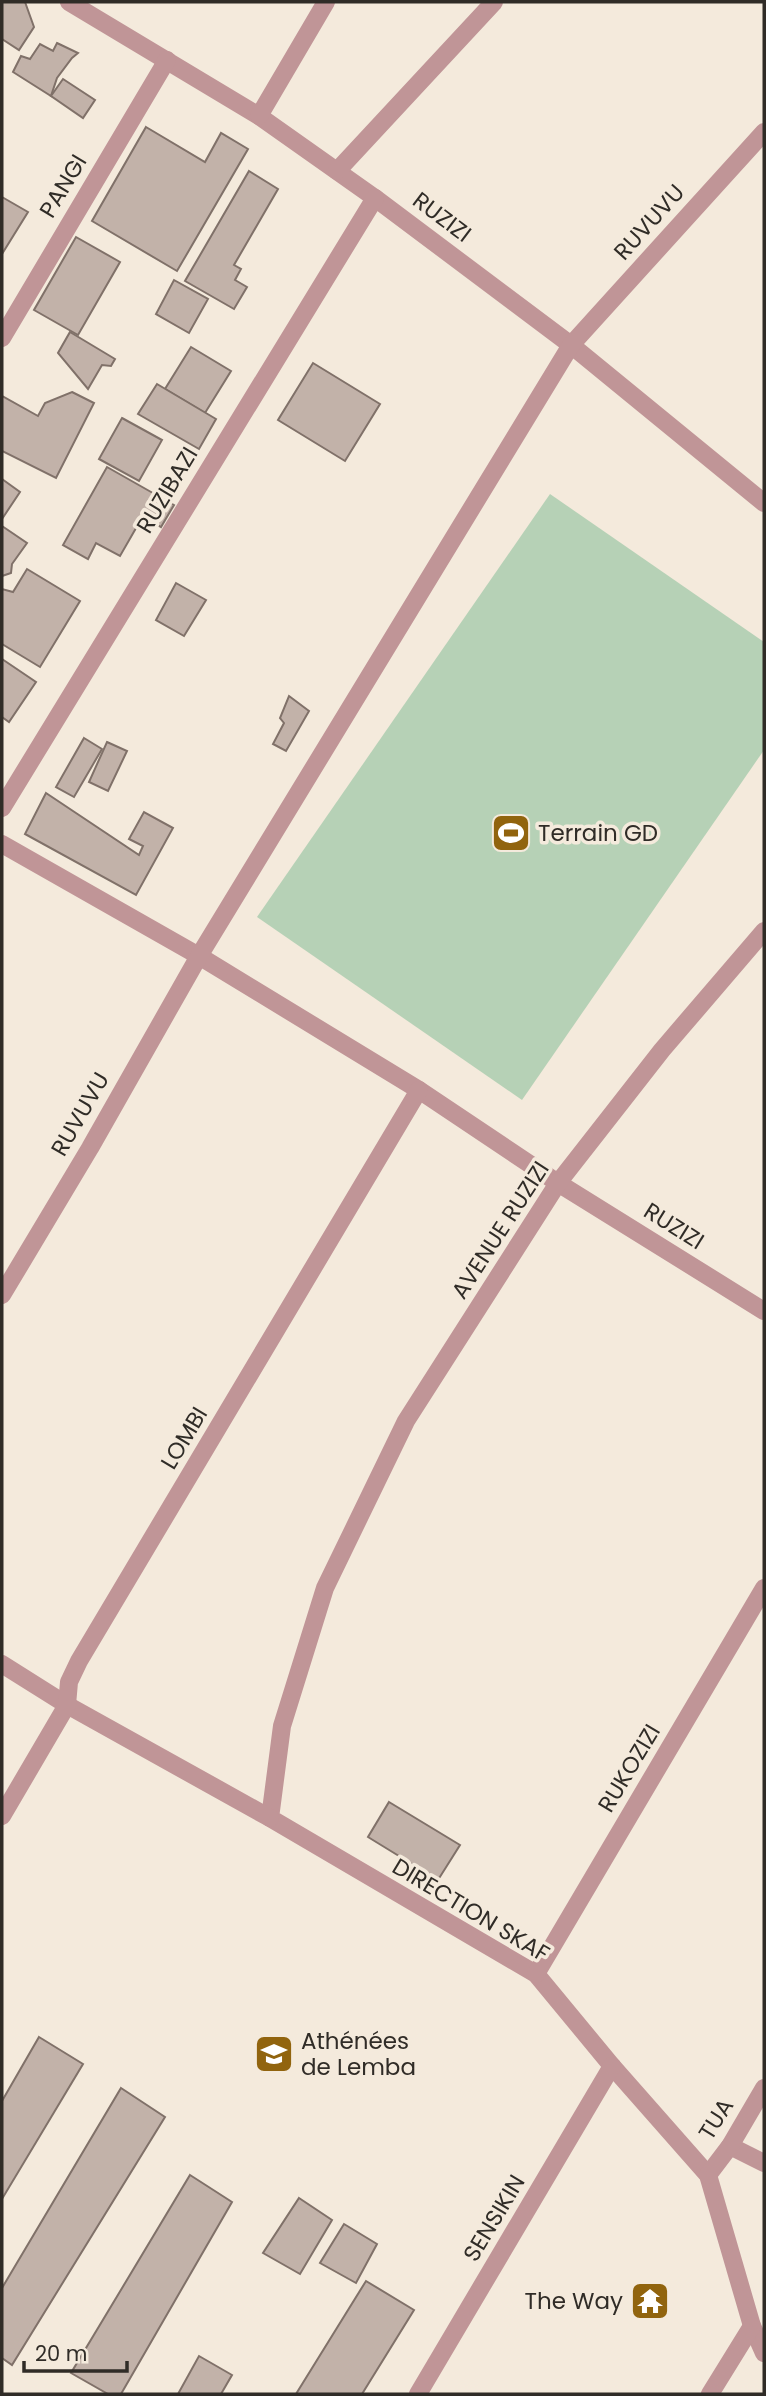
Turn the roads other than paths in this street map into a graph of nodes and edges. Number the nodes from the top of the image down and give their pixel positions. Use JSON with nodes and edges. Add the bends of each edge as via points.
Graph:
{"nodes":[{"id":1,"x":69,"y":2,"type":"edge"},
{"id":2,"x":326,"y":2,"type":"edge"},
{"id":3,"x":494,"y":2,"type":"edge"},
{"id":4,"x":167,"y":60,"type":"junction"},
{"id":5,"x":259,"y":117,"type":"junction"},
{"id":6,"x":764,"y":132,"type":"edge"},
{"id":7,"x":337,"y":171,"type":"junction"},
{"id":8,"x":375,"y":198,"type":"junction"},
{"id":9,"x":2,"y":338,"type":"edge"},
{"id":10,"x":570,"y":345,"type":"junction"},
{"id":11,"x":762,"y":496,"type":"edge"},
{"id":12,"x":2,"y":808,"type":"edge"},
{"id":13,"x":2,"y":844,"type":"edge"},
{"id":14,"x":764,"y":932,"type":"edge"},
{"id":15,"x":199,"y":956,"type":"junction"},
{"id":16,"x":419,"y":1090,"type":"junction"},
{"id":17,"x":558,"y":1183,"type":"junction"},
{"id":18,"x":2,"y":1295,"type":"edge"},
{"id":19,"x":764,"y":1311,"type":"edge"},
{"id":20,"x":764,"y":1588,"type":"edge"},
{"id":21,"x":2,"y":1664,"type":"edge"},
{"id":22,"x":67,"y":1705,"type":"junction"},
{"id":23,"x":2,"y":1816,"type":"edge"},
{"id":24,"x":270,"y":1818,"type":"junction"},
{"id":25,"x":536,"y":1974,"type":"junction"},
{"id":26,"x":612,"y":2066,"type":"junction"},
{"id":27,"x":764,"y":2088,"type":"edge"},
{"id":28,"x":730,"y":2146,"type":"junction"},
{"id":29,"x":764,"y":2163,"type":"edge"},
{"id":30,"x":708,"y":2175,"type":"junction"},
{"id":31,"x":751,"y":2326,"type":"junction"},
{"id":32,"x":764,"y":2353,"type":"edge"},
{"id":33,"x":418,"y":2394,"type":"edge"},
{"id":34,"x":710,"y":2394,"type":"edge"}],
"edges":[{"from":1,"to":4,"type":"street","name":"RUZIZI"},
{"from":2,"to":5,"type":"street"},
{"from":3,"to":7,"type":"street"},
{"from":4,"to":5,"type":"street","name":"RUZIZI"},
{"from":4,"to":9,"type":"street","name":"PANGI"},
{"from":5,"to":7,"type":"street","name":"RUZIZI"},
{"from":6,"to":10,"type":"street","name":"RUVUVU"},
{"from":7,"to":8,"type":"street","name":"RUZIZI"},
{"from":8,"to":10,"type":"street","name":"RUZIZI"},
{"from":8,"to":12,"type":"street","name":"RUZIBAZI"},
{"from":10,"to":11,"type":"street","name":"RUZIZI"},
{"from":10,"to":15,"type":"street","name":"RUVUVU"},
{"from":13,"to":15,"type":"street","name":"RUZIZI"},
{"from":14,"to":17,"type":"street","name":"AVENUE RUZIZI","via":[[662,1050]]},
{"from":15,"to":16,"type":"street","name":"RUZIZI"},
{"from":15,"to":18,"type":"street","name":"RUVUVU"},
{"from":16,"to":17,"type":"street","name":"RUZIZI"},
{"from":16,"to":22,"type":"street","name":"LOMBI","via":[[79,1661],[69,1682]]},
{"from":17,"to":19,"type":"street","name":"RUZIZI"},
{"from":17,"to":24,"type":"street","name":"AVENUE RUZIZI","via":[[406,1421],[325,1588],[282,1726]]},
{"from":20,"to":25,"type":"street","name":"RUKOZIZI"},
{"from":21,"to":22,"type":"street","name":"DIRECTION SKAF"},
{"from":22,"to":23,"type":"street","name":"LOMBI"},
{"from":22,"to":24,"type":"street","name":"DIRECTION SKAF"},
{"from":24,"to":25,"type":"street","name":"DIRECTION SKAF"},
{"from":25,"to":26,"type":"street","name":"DIRECTION SKAF"},
{"from":26,"to":30,"type":"street","name":"DIRECTION SKAF"},
{"from":26,"to":33,"type":"street","name":"SENSIKIN"},
{"from":27,"to":28,"type":"street","name":"TUA"},
{"from":28,"to":29,"type":"street"},
{"from":28,"to":30,"type":"street","name":"TUA"},
{"from":30,"to":31,"type":"street","name":"DIRECTION SKAF"},
{"from":31,"to":32,"type":"street","name":"DIRECTION SKAF"},
{"from":31,"to":34,"type":"street"}]}
